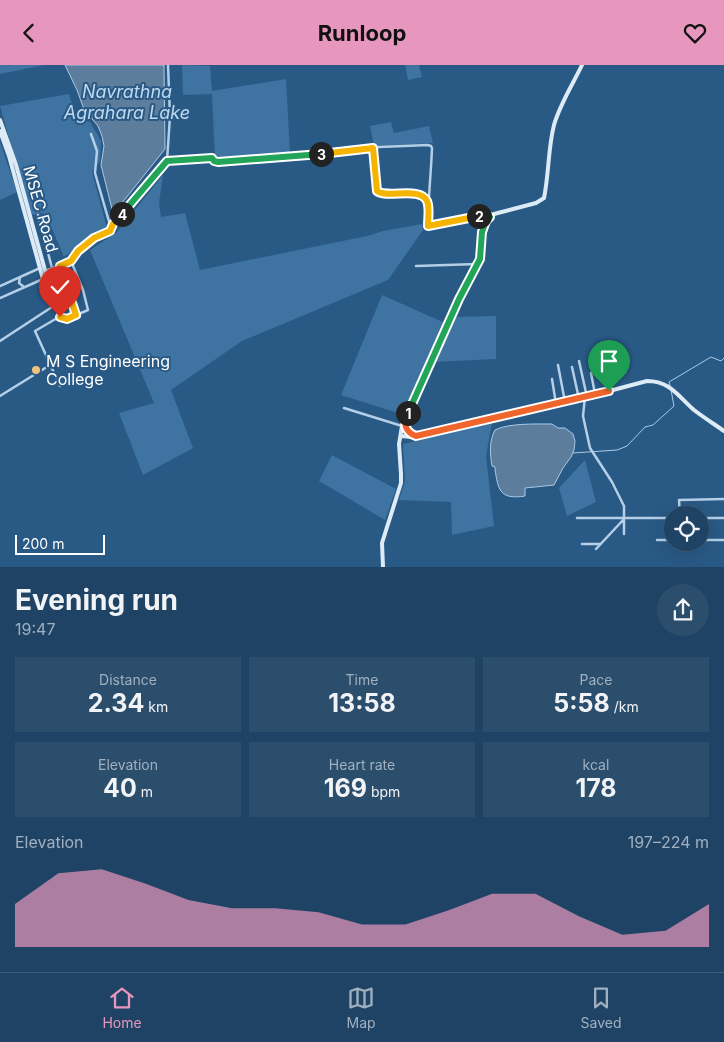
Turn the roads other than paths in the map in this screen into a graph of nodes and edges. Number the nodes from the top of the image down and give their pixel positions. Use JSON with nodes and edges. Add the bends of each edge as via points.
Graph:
{"nodes":[{"id":1,"x":168,"y":65,"type":"edge"},
{"id":2,"x":582,"y":65,"type":"edge"},
{"id":3,"x":0,"y":120,"type":"edge"},
{"id":4,"x":0,"y":131,"type":"edge"},
{"id":5,"x":91,"y":134,"type":"dead end"},
{"id":6,"x":373,"y":148,"type":"junction"},
{"id":7,"x":167,"y":161,"type":"junction"},
{"id":8,"x":428,"y":203,"type":"junction"},
{"id":9,"x":25,"y":207,"type":"junction"},
{"id":10,"x":38,"y":215,"type":"dead end"},
{"id":11,"x":490,"y":217,"type":"junction"},
{"id":12,"x":111,"y":227,"type":"junction"},
{"id":13,"x":71,"y":261,"type":"junction"},
{"id":14,"x":477,"y":264,"type":"junction"},
{"id":15,"x":60,"y":266,"type":"junction"},
{"id":16,"x":416,"y":267,"type":"dead end"},
{"id":17,"x":40,"y":268,"type":"junction"},
{"id":18,"x":52,"y":268,"type":"junction"},
{"id":19,"x":45,"y":271,"type":"junction"},
{"id":20,"x":20,"y":277,"type":"junction"},
{"id":21,"x":43,"y":279,"type":"junction"},
{"id":22,"x":0,"y":285,"type":"edge"},
{"id":23,"x":25,"y":287,"type":"junction"},
{"id":24,"x":0,"y":297,"type":"edge"},
{"id":25,"x":54,"y":304,"type":"junction"},
{"id":26,"x":76,"y":315,"type":"junction"},
{"id":27,"x":60,"y":317,"type":"junction"},
{"id":28,"x":0,"y":341,"type":"edge"},
{"id":29,"x":578,"y":361,"type":"dead end"},
{"id":30,"x":50,"y":365,"type":"junction"},
{"id":31,"x":558,"y":365,"type":"dead end"},
{"id":32,"x":572,"y":367,"type":"dead end"},
{"id":33,"x":604,"y":369,"type":"dead end"},
{"id":34,"x":591,"y":373,"type":"dead end"},
{"id":35,"x":552,"y":379,"type":"dead end"},
{"id":36,"x":60,"y":386,"type":"dead end"},
{"id":37,"x":609,"y":391,"type":"junction"},
{"id":38,"x":595,"y":395,"type":"junction"},
{"id":39,"x":0,"y":396,"type":"edge"},
{"id":40,"x":586,"y":397,"type":"junction"},
{"id":41,"x":578,"y":399,"type":"junction"},
{"id":42,"x":565,"y":402,"type":"junction"},
{"id":43,"x":556,"y":404,"type":"junction"},
{"id":44,"x":344,"y":408,"type":"dead end"},
{"id":45,"x":405,"y":419,"type":"junction"},
{"id":46,"x":402,"y":426,"type":"junction"},
{"id":47,"x":724,"y":431,"type":"edge"},
{"id":48,"x":401,"y":436,"type":"junction"},
{"id":49,"x":416,"y":436,"type":"junction"},
{"id":50,"x":724,"y":499,"type":"edge"},
{"id":51,"x":679,"y":506,"type":"edge"},
{"id":52,"x":577,"y":518,"type":"dead end"},
{"id":53,"x":624,"y":518,"type":"junction"},
{"id":54,"x":664,"y":518,"type":"edge"},
{"id":55,"x":709,"y":518,"type":"edge"},
{"id":56,"x":724,"y":518,"type":"edge"},
{"id":57,"x":624,"y":535,"type":"dead end"},
{"id":58,"x":709,"y":540,"type":"edge"},
{"id":59,"x":724,"y":540,"type":"edge"},
{"id":60,"x":657,"y":541,"type":"dead end"},
{"id":61,"x":664,"y":541,"type":"edge"},
{"id":62,"x":582,"y":544,"type":"dead end"},
{"id":63,"x":600,"y":544,"type":"junction"},
{"id":64,"x":596,"y":549,"type":"dead end"},
{"id":65,"x":383,"y":567,"type":"edge"}],
"edges":[{"from":1,"to":7,"type":"street","via":[[170,116]]},
{"from":2,"to":11,"type":"street","via":[[554,126],[544,198]]},
{"from":3,"to":9,"type":"street","name":"MSEC Road","via":[[16,165]]},
{"from":4,"to":9,"type":"street","name":"MSEC Road"},
{"from":5,"to":12,"type":"street","via":[[97,151],[95,173]]},
{"from":6,"to":7,"type":"street","via":[[218,162],[212,158]]},
{"from":6,"to":8,"type":"street","via":[[378,193],[420,196]]},
{"from":6,"to":8,"type":"street","via":[[431,146]]},
{"from":7,"to":12,"type":"street"},
{"from":8,"to":11,"type":"street","via":[[428,226],[484,215]]},
{"from":9,"to":17,"type":"street","name":"MSEC Road"},
{"from":9,"to":19,"type":"street","name":"MSEC Road"},
{"from":10,"to":18,"type":"street"},
{"from":11,"to":14,"type":"street","via":[[482,232]]},
{"from":12,"to":13,"type":"street","via":[[110,231],[80,250]]},
{"from":13,"to":15,"type":"street"},
{"from":13,"to":26,"type":"street","via":[[89,308]]},
{"from":14,"to":16,"type":"street"},
{"from":14,"to":45,"type":"street"},
{"from":15,"to":18,"type":"street"},
{"from":15,"to":26,"type":"street"},
{"from":17,"to":20,"type":"street"},
{"from":17,"to":21,"type":"street","name":"MSEC Road"},
{"from":18,"to":19,"type":"street"},
{"from":19,"to":25,"type":"street","name":"MSEC Road"},
{"from":20,"to":22,"type":"street"},
{"from":20,"to":23,"type":"street","via":[[19,283]]},
{"from":21,"to":23,"type":"street"},
{"from":21,"to":25,"type":"street","name":"MSEC Road","via":[[49,301]]},
{"from":23,"to":24,"type":"street"},
{"from":25,"to":27,"type":"street"},
{"from":25,"to":28,"type":"street"},
{"from":26,"to":27,"type":"street","via":[[67,319]]},
{"from":27,"to":30,"type":"street","via":[[35,331]]},
{"from":29,"to":40,"type":"street"},
{"from":30,"to":36,"type":"street"},
{"from":30,"to":39,"type":"street"},
{"from":31,"to":42,"type":"street"},
{"from":32,"to":41,"type":"street"},
{"from":33,"to":37,"type":"street"},
{"from":34,"to":38,"type":"street"},
{"from":35,"to":43,"type":"street"},
{"from":37,"to":38,"type":"street"},
{"from":37,"to":47,"type":"street","via":[[647,381],[661,382]]},
{"from":38,"to":40,"type":"street"},
{"from":40,"to":41,"type":"street"},
{"from":40,"to":53,"type":"street","via":[[583,416],[590,448],[624,506]]},
{"from":41,"to":42,"type":"street"},
{"from":42,"to":43,"type":"street"},
{"from":43,"to":49,"type":"street"},
{"from":44,"to":46,"type":"street"},
{"from":45,"to":46,"type":"street"},
{"from":45,"to":49,"type":"street","via":[[407,429]]},
{"from":46,"to":48,"type":"street"},
{"from":48,"to":49,"type":"street"},
{"from":48,"to":65,"type":"street","via":[[401,483],[382,543]]},
{"from":50,"to":51,"type":"street","via":[[679,500]]},
{"from":52,"to":53,"type":"street"},
{"from":53,"to":54,"type":"street"},
{"from":53,"to":57,"type":"street"},
{"from":53,"to":63,"type":"street"},
{"from":55,"to":56,"type":"street"},
{"from":58,"to":59,"type":"street"},
{"from":60,"to":61,"type":"street"},
{"from":62,"to":63,"type":"street"},
{"from":63,"to":64,"type":"street"}]}
